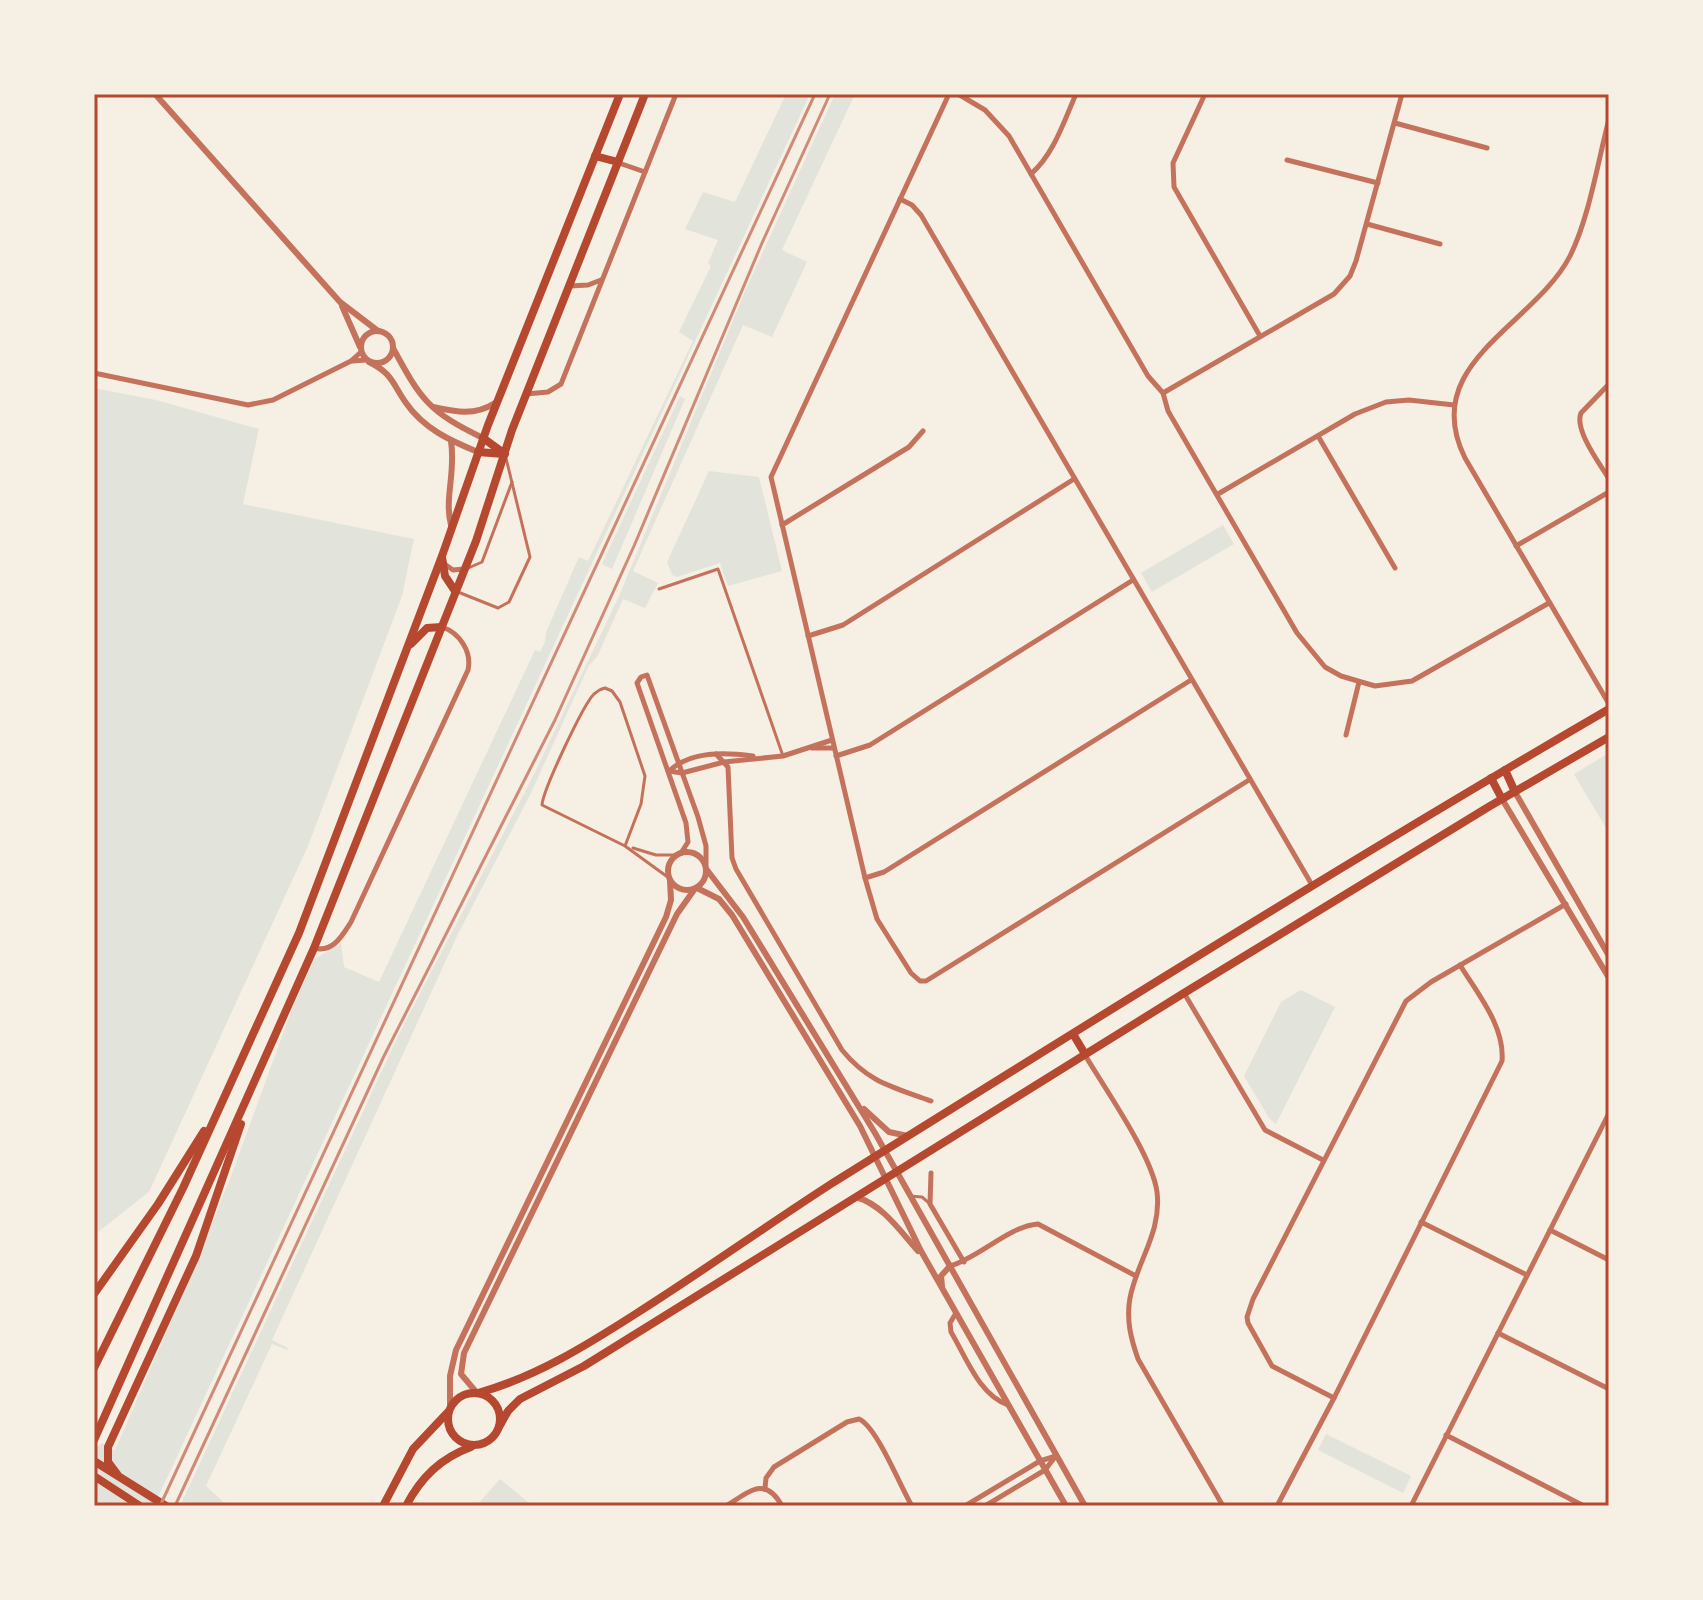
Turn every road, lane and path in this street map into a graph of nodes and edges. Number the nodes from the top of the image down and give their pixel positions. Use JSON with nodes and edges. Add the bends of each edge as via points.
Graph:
{"nodes":[{"id":1,"x":155,"y":94,"type":"edge"},
{"id":2,"x":620,"y":94,"type":"edge"},
{"id":3,"x":645,"y":94,"type":"edge"},
{"id":4,"x":676,"y":94,"type":"edge"},
{"id":5,"x":949,"y":94,"type":"edge"},
{"id":6,"x":958,"y":94,"type":"edge"},
{"id":7,"x":1076,"y":94,"type":"edge"},
{"id":8,"x":1205,"y":94,"type":"edge"},
{"id":9,"x":1402,"y":94,"type":"edge"},
{"id":10,"x":1609,"y":119,"type":"edge"},
{"id":11,"x":1395,"y":123,"type":"junction"},
{"id":12,"x":1487,"y":148,"type":"dead end"},
{"id":13,"x":595,"y":156,"type":"junction"},
{"id":14,"x":1287,"y":160,"type":"dead end"},
{"id":15,"x":618,"y":162,"type":"junction"},
{"id":16,"x":645,"y":172,"type":"junction"},
{"id":17,"x":1031,"y":174,"type":"junction"},
{"id":18,"x":1378,"y":183,"type":"junction"},
{"id":19,"x":900,"y":199,"type":"junction"},
{"id":20,"x":1367,"y":224,"type":"junction"},
{"id":21,"x":1440,"y":244,"type":"dead end"},
{"id":22,"x":602,"y":280,"type":"junction"},
{"id":23,"x":570,"y":286,"type":"junction"},
{"id":24,"x":340,"y":302,"type":"junction"},
{"id":25,"x":378,"y":331,"type":"junction"},
{"id":26,"x":1260,"y":336,"type":"junction"},
{"id":27,"x":393,"y":348,"type":"junction"},
{"id":28,"x":361,"y":350,"type":"junction"},
{"id":29,"x":351,"y":361,"type":"junction"},
{"id":30,"x":368,"y":361,"type":"junction"},
{"id":31,"x":94,"y":373,"type":"edge"},
{"id":32,"x":1609,"y":384,"type":"edge"},
{"id":33,"x":1163,"y":393,"type":"junction"},
{"id":34,"x":526,"y":394,"type":"junction"},
{"id":35,"x":497,"y":402,"type":"junction"},
{"id":36,"x":1454,"y":405,"type":"junction"},
{"id":37,"x":430,"y":406,"type":"junction"},
{"id":38,"x":923,"y":431,"type":"dead end"},
{"id":39,"x":1318,"y":436,"type":"junction"},
{"id":40,"x":483,"y":438,"type":"junction"},
{"id":41,"x":451,"y":441,"type":"junction"},
{"id":42,"x":478,"y":452,"type":"junction"},
{"id":43,"x":505,"y":454,"type":"junction"},
{"id":44,"x":513,"y":478,"type":"junction"},
{"id":45,"x":1074,"y":479,"type":"junction"},
{"id":46,"x":1609,"y":479,"type":"edge"},
{"id":47,"x":1609,"y":492,"type":"edge"},
{"id":48,"x":1218,"y":494,"type":"junction"},
{"id":49,"x":781,"y":526,"type":"junction"},
{"id":50,"x":452,"y":529,"type":"junction"},
{"id":51,"x":1516,"y":546,"type":"junction"},
{"id":52,"x":443,"y":560,"type":"junction"},
{"id":53,"x":1395,"y":568,"type":"dead end"},
{"id":54,"x":464,"y":569,"type":"junction"},
{"id":55,"x":1133,"y":580,"type":"junction"},
{"id":56,"x":659,"y":589,"type":"dead end"},
{"id":57,"x":455,"y":591,"type":"junction"},
{"id":58,"x":1549,"y":603,"type":"junction"},
{"id":59,"x":441,"y":627,"type":"junction"},
{"id":60,"x":808,"y":636,"type":"junction"},
{"id":61,"x":408,"y":647,"type":"junction"},
{"id":62,"x":1191,"y":680,"type":"junction"},
{"id":63,"x":1359,"y":682,"type":"junction"},
{"id":64,"x":1609,"y":707,"type":"edge"},
{"id":65,"x":1346,"y":735,"type":"dead end"},
{"id":66,"x":1609,"y":737,"type":"edge"},
{"id":67,"x":832,"y":740,"type":"junction"},
{"id":68,"x":811,"y":748,"type":"junction"},
{"id":69,"x":834,"y":748,"type":"junction"},
{"id":70,"x":716,"y":754,"type":"junction"},
{"id":71,"x":698,"y":756,"type":"junction"},
{"id":72,"x":783,"y":756,"type":"junction"},
{"id":73,"x":836,"y":756,"type":"junction"},
{"id":74,"x":758,"y":757,"type":"junction"},
{"id":75,"x":678,"y":762,"type":"junction"},
{"id":76,"x":724,"y":762,"type":"junction"},
{"id":77,"x":709,"y":765,"type":"junction"},
{"id":78,"x":1505,"y":770,"type":"junction"},
{"id":79,"x":669,"y":771,"type":"junction"},
{"id":80,"x":682,"y":773,"type":"junction"},
{"id":81,"x":1491,"y":778,"type":"junction"},
{"id":82,"x":1249,"y":780,"type":"junction"},
{"id":83,"x":1515,"y":792,"type":"junction"},
{"id":84,"x":1502,"y":799,"type":"junction"},
{"id":85,"x":625,"y":846,"type":"junction"},
{"id":86,"x":679,"y":854,"type":"junction"},
{"id":87,"x":706,"y":868,"type":"junction"},
{"id":88,"x":865,"y":878,"type":"junction"},
{"id":89,"x":669,"y":879,"type":"junction"},
{"id":90,"x":1313,"y":887,"type":"junction"},
{"id":91,"x":696,"y":889,"type":"junction"},
{"id":92,"x":1575,"y":898,"type":"junction"},
{"id":93,"x":1566,"y":904,"type":"junction"},
{"id":94,"x":299,"y":933,"type":"junction"},
{"id":95,"x":314,"y":948,"type":"junction"},
{"id":96,"x":1609,"y":956,"type":"edge"},
{"id":97,"x":1460,"y":965,"type":"junction"},
{"id":98,"x":1609,"y":978,"type":"edge"},
{"id":99,"x":1184,"y":993,"type":"junction"},
{"id":100,"x":614,"y":1026,"type":"junction"},
{"id":101,"x":622,"y":1029,"type":"junction"},
{"id":102,"x":1073,"y":1034,"type":"junction"},
{"id":103,"x":1085,"y":1054,"type":"junction"},
{"id":104,"x":255,"y":1081,"type":"junction"},
{"id":105,"x":223,"y":1099,"type":"junction"},
{"id":106,"x":856,"y":1101,"type":"junction"},
{"id":107,"x":931,"y":1101,"type":"dead end"},
{"id":108,"x":1609,"y":1113,"type":"edge"},
{"id":109,"x":1606,"y":1128,"type":"edge"},
{"id":110,"x":909,"y":1136,"type":"junction"},
{"id":111,"x":886,"y":1151,"type":"junction"},
{"id":112,"x":877,"y":1156,"type":"junction"},
{"id":113,"x":1323,"y":1160,"type":"junction"},
{"id":114,"x":897,"y":1172,"type":"junction"},
{"id":115,"x":931,"y":1173,"type":"dead end"},
{"id":116,"x":887,"y":1178,"type":"junction"},
{"id":117,"x":532,"y":1195,"type":"junction"},
{"id":118,"x":910,"y":1196,"type":"junction"},
{"id":119,"x":856,"y":1197,"type":"junction"},
{"id":120,"x":540,"y":1199,"type":"junction"},
{"id":121,"x":930,"y":1204,"type":"junction"},
{"id":122,"x":1421,"y":1222,"type":"junction"},
{"id":123,"x":1550,"y":1230,"type":"junction"},
{"id":124,"x":925,"y":1260,"type":"junction"},
{"id":125,"x":1609,"y":1260,"type":"edge"},
{"id":126,"x":964,"y":1262,"type":"junction"},
{"id":127,"x":950,"y":1266,"type":"junction"},
{"id":128,"x":496,"y":1268,"type":"junction"},
{"id":129,"x":1527,"y":1275,"type":"junction"},
{"id":130,"x":502,"y":1276,"type":"junction"},
{"id":131,"x":1136,"y":1276,"type":"junction"},
{"id":132,"x":962,"y":1285,"type":"junction"},
{"id":133,"x":943,"y":1289,"type":"junction"},
{"id":134,"x":94,"y":1294,"type":"edge"},
{"id":135,"x":481,"y":1299,"type":"junction"},
{"id":136,"x":489,"y":1303,"type":"junction"},
{"id":137,"x":956,"y":1313,"type":"junction"},
{"id":138,"x":1498,"y":1333,"type":"junction"},
{"id":139,"x":94,"y":1368,"type":"edge"},
{"id":140,"x":1609,"y":1389,"type":"edge"},
{"id":141,"x":477,"y":1393,"type":"junction"},
{"id":142,"x":1334,"y":1398,"type":"junction"},
{"id":143,"x":1008,"y":1405,"type":"junction"},
{"id":144,"x":450,"y":1410,"type":"junction"},
{"id":145,"x":499,"y":1427,"type":"junction"},
{"id":146,"x":1446,"y":1435,"type":"junction"},
{"id":147,"x":94,"y":1440,"type":"edge"},
{"id":148,"x":476,"y":1445,"type":"junction"},
{"id":149,"x":1056,"y":1456,"type":"junction"},
{"id":150,"x":94,"y":1461,"type":"edge"},
{"id":151,"x":1040,"y":1461,"type":"junction"},
{"id":152,"x":1045,"y":1470,"type":"junction"},
{"id":153,"x":117,"y":1474,"type":"junction"},
{"id":154,"x":94,"y":1476,"type":"edge"},
{"id":155,"x":765,"y":1488,"type":"junction"},
{"id":156,"x":983,"y":1495,"type":"junction"},
{"id":157,"x":987,"y":1505,"type":"edge"},
{"id":158,"x":140,"y":1506,"type":"edge"},
{"id":159,"x":166,"y":1506,"type":"edge"},
{"id":160,"x":383,"y":1506,"type":"edge"},
{"id":161,"x":406,"y":1506,"type":"edge"},
{"id":162,"x":726,"y":1506,"type":"edge"},
{"id":163,"x":782,"y":1506,"type":"edge"},
{"id":164,"x":912,"y":1506,"type":"edge"},
{"id":165,"x":965,"y":1506,"type":"edge"},
{"id":166,"x":1066,"y":1506,"type":"edge"},
{"id":167,"x":1085,"y":1506,"type":"edge"},
{"id":168,"x":1223,"y":1506,"type":"edge"},
{"id":169,"x":1277,"y":1506,"type":"edge"},
{"id":170,"x":1411,"y":1506,"type":"edge"},
{"id":171,"x":1584,"y":1506,"type":"edge"}],
"edges":[{"from":1,"to":24,"type":"street"},
{"from":2,"to":13,"type":"main road"},
{"from":3,"to":15,"type":"main road"},
{"from":4,"to":16,"type":"street"},
{"from":5,"to":19,"type":"street"},
{"from":6,"to":17,"type":"street","via":[[998,122]]},
{"from":7,"to":17,"type":"street","via":[[1049,152]]},
{"from":8,"to":26,"type":"street","via":[[1173,163],[1174,187]]},
{"from":9,"to":11,"type":"street"},
{"from":10,"to":36,"type":"street","via":[[1571,254],[1548,287],[1477,358]]},
{"from":11,"to":12,"type":"street"},
{"from":11,"to":18,"type":"street"},
{"from":13,"to":15,"type":"main road"},
{"from":13,"to":35,"type":"main road"},
{"from":14,"to":18,"type":"street"},
{"from":15,"to":16,"type":"street"},
{"from":15,"to":23,"type":"main road"},
{"from":16,"to":22,"type":"street"},
{"from":17,"to":33,"type":"street","via":[[1148,376]]},
{"from":18,"to":20,"type":"street"},
{"from":19,"to":45,"type":"street","via":[[921,215]]},
{"from":19,"to":49,"type":"street","via":[[771,477]]},
{"from":20,"to":21,"type":"street"},
{"from":20,"to":26,"type":"street","via":[[1343,285]]},
{"from":22,"to":23,"type":"street"},
{"from":22,"to":34,"type":"street","via":[[561,384],[548,392]]},
{"from":23,"to":34,"type":"main road"},
{"from":24,"to":25,"type":"street"},
{"from":24,"to":28,"type":"street"},
{"from":25,"to":27,"type":"street","via":[[388,336]]},
{"from":25,"to":28,"type":"street","via":[[367,334]]},
{"from":26,"to":33,"type":"street"},
{"from":27,"to":30,"type":"street","via":[[385,361]]},
{"from":27,"to":37,"type":"street"},
{"from":28,"to":29,"type":"street"},
{"from":28,"to":30,"type":"street"},
{"from":29,"to":30,"type":"street"},
{"from":29,"to":31,"type":"street","via":[[273,400],[248,405]]},
{"from":30,"to":41,"type":"street","via":[[384,370],[415,414]]},
{"from":32,"to":46,"type":"street","via":[[1575,419]]},
{"from":33,"to":48,"type":"street","via":[[1168,411]]},
{"from":34,"to":43,"type":"main road"},
{"from":35,"to":37,"type":"street","via":[[476,412]]},
{"from":35,"to":40,"type":"main road"},
{"from":36,"to":39,"type":"street","via":[[1386,402]]},
{"from":36,"to":51,"type":"street","via":[[1458,443]]},
{"from":37,"to":40,"type":"street"},
{"from":38,"to":49,"type":"street","via":[[909,447]]},
{"from":39,"to":48,"type":"street"},
{"from":39,"to":53,"type":"street"},
{"from":40,"to":42,"type":"main road"},
{"from":40,"to":43,"type":"main road"},
{"from":41,"to":42,"type":"street"},
{"from":41,"to":50,"type":"street","via":[[454,465],[447,509]]},
{"from":42,"to":43,"type":"main road"},
{"from":42,"to":50,"type":"main road"},
{"from":43,"to":44,"type":"lane"},
{"from":43,"to":54,"type":"main road"},
{"from":44,"to":54,"type":"lane","via":[[482,562]]},
{"from":44,"to":57,"type":"lane","via":[[530,557],[509,602],[498,608]]},
{"from":45,"to":55,"type":"street"},
{"from":45,"to":60,"type":"street","via":[[843,625]]},
{"from":47,"to":51,"type":"street"},
{"from":48,"to":63,"type":"street","via":[[1312,654],[1325,667]]},
{"from":49,"to":60,"type":"street"},
{"from":50,"to":52,"type":"main road"},
{"from":51,"to":58,"type":"street"},
{"from":52,"to":54,"type":"street","via":[[453,570]]},
{"from":52,"to":57,"type":"main road"},
{"from":52,"to":61,"type":"main road"},
{"from":54,"to":57,"type":"main road"},
{"from":55,"to":62,"type":"street"},
{"from":55,"to":73,"type":"street","via":[[870,745]]},
{"from":56,"to":72,"type":"lane","via":[[718,569]]},
{"from":57,"to":59,"type":"main road"},
{"from":58,"to":63,"type":"street","via":[[1412,681],[1375,686]]},
{"from":58,"to":64,"type":"street"},
{"from":59,"to":61,"type":"main road","via":[[427,628]]},
{"from":59,"to":95,"type":"main road"},
{"from":59,"to":95,"type":"street","via":[[456,635],[466,650],[468,670],[351,922],[329,948]]},
{"from":60,"to":67,"type":"street"},
{"from":61,"to":94,"type":"main road"},
{"from":62,"to":82,"type":"street"},
{"from":62,"to":88,"type":"street","via":[[884,872]]},
{"from":63,"to":65,"type":"street"},
{"from":64,"to":78,"type":"main road"},
{"from":66,"to":83,"type":"main road"},
{"from":67,"to":68,"type":"street"},
{"from":67,"to":69,"type":"street"},
{"from":68,"to":69,"type":"street"},
{"from":68,"to":72,"type":"street"},
{"from":69,"to":73,"type":"street"},
{"from":70,"to":71,"type":"street"},
{"from":70,"to":74,"type":"street"},
{"from":70,"to":76,"type":"street"},
{"from":70,"to":77,"type":"street"},
{"from":71,"to":75,"type":"street"},
{"from":71,"to":77,"type":"street"},
{"from":72,"to":74,"type":"street"},
{"from":73,"to":88,"type":"street"},
{"from":74,"to":76,"type":"street"},
{"from":75,"to":79,"type":"street"},
{"from":75,"to":79,"type":"street","via":[[647,675],[641,677],[638,689]]},
{"from":75,"to":80,"type":"street"},
{"from":76,"to":77,"type":"street"},
{"from":76,"to":107,"type":"street","via":[[736,869],[834,1038],[863,1073]]},
{"from":77,"to":80,"type":"street"},
{"from":78,"to":81,"type":"main road"},
{"from":78,"to":83,"type":"main road"},
{"from":79,"to":80,"type":"street"},
{"from":79,"to":86,"type":"street","via":[[689,836]]},
{"from":80,"to":87,"type":"street","via":[[703,832]]},
{"from":81,"to":84,"type":"main road"},
{"from":81,"to":90,"type":"main road"},
{"from":82,"to":88,"type":"street","via":[[933,978],[920,981],[911,973],[877,919]]},
{"from":82,"to":90,"type":"street"},
{"from":83,"to":84,"type":"main road"},
{"from":83,"to":92,"type":"street"},
{"from":84,"to":93,"type":"street"},
{"from":84,"to":99,"type":"main road"},
{"from":85,"to":85,"type":"lane","via":[[542,805],[586,706],[601,689],[612,691],[622,708],[646,785]]},
{"from":85,"to":86,"type":"lane","via":[[656,855]]},
{"from":85,"to":89,"type":"lane"},
{"from":86,"to":87,"type":"street","via":[[696,854]]},
{"from":86,"to":89,"type":"street","via":[[669,865]]},
{"from":87,"to":91,"type":"street"},
{"from":87,"to":106,"type":"street","via":[[743,917]]},
{"from":89,"to":91,"type":"street","via":[[681,890]]},
{"from":89,"to":100,"type":"street","via":[[666,917]]},
{"from":90,"to":102,"type":"main road"},
{"from":91,"to":101,"type":"street","via":[[677,914]]},
{"from":91,"to":112,"type":"street","via":[[719,899],[732,915]]},
{"from":92,"to":93,"type":"street"},
{"from":92,"to":96,"type":"street"},
{"from":93,"to":97,"type":"street"},
{"from":93,"to":98,"type":"street"},
{"from":94,"to":95,"type":"main road"},
{"from":94,"to":105,"type":"main road"},
{"from":95,"to":104,"type":"main road"},
{"from":97,"to":113,"type":"street","via":[[1406,1001]]},
{"from":97,"to":122,"type":"street","via":[[1496,1025],[1502,1061]]},
{"from":99,"to":103,"type":"main road"},
{"from":99,"to":113,"type":"street","via":[[1265,1130]]},
{"from":100,"to":101,"type":"street"},
{"from":100,"to":117,"type":"street"},
{"from":101,"to":120,"type":"street"},
{"from":102,"to":103,"type":"main road"},
{"from":102,"to":110,"type":"main road"},
{"from":103,"to":114,"type":"main road"},
{"from":103,"to":131,"type":"street","via":[[1145,1157],[1157,1189],[1154,1237]]},
{"from":104,"to":147,"type":"main road"},
{"from":104,"to":153,"type":"main road","via":[[196,1256],[108,1447],[108,1462]]},
{"from":105,"to":134,"type":"main road"},
{"from":105,"to":139,"type":"main road"},
{"from":106,"to":110,"type":"street","via":[[889,1132]]},
{"from":106,"to":111,"type":"street"},
{"from":108,"to":109,"type":"street"},
{"from":109,"to":123,"type":"street"},
{"from":110,"to":111,"type":"main road"},
{"from":111,"to":112,"type":"main road"},
{"from":111,"to":114,"type":"street"},
{"from":112,"to":116,"type":"street"},
{"from":112,"to":141,"type":"main road","via":[[609,1331],[525,1377]]},
{"from":113,"to":142,"type":"street","via":[[1247,1317],[1272,1366]]},
{"from":114,"to":116,"type":"main road"},
{"from":114,"to":118,"type":"street"},
{"from":115,"to":121,"type":"street"},
{"from":116,"to":119,"type":"main road"},
{"from":116,"to":124,"type":"street"},
{"from":117,"to":120,"type":"street"},
{"from":117,"to":128,"type":"street"},
{"from":118,"to":121,"type":"lane"},
{"from":118,"to":127,"type":"street"},
{"from":119,"to":124,"type":"street","via":[[885,1215]]},
{"from":119,"to":145,"type":"main road","via":[[584,1366],[524,1395]]},
{"from":120,"to":130,"type":"street"},
{"from":121,"to":126,"type":"street"},
{"from":122,"to":129,"type":"street"},
{"from":122,"to":142,"type":"street"},
{"from":123,"to":125,"type":"street"},
{"from":123,"to":129,"type":"street"},
{"from":124,"to":133,"type":"street"},
{"from":126,"to":127,"type":"street"},
{"from":126,"to":131,"type":"street","via":[[1038,1224]]},
{"from":126,"to":132,"type":"street"},
{"from":127,"to":132,"type":"street"},
{"from":127,"to":133,"type":"street","via":[[941,1276]]},
{"from":128,"to":130,"type":"street"},
{"from":128,"to":135,"type":"street"},
{"from":129,"to":138,"type":"street"},
{"from":130,"to":136,"type":"street"},
{"from":131,"to":168,"type":"street","via":[[1128,1321],[1138,1359]]},
{"from":132,"to":149,"type":"street"},
{"from":133,"to":137,"type":"street"},
{"from":135,"to":136,"type":"street"},
{"from":135,"to":144,"type":"street","via":[[452,1363]]},
{"from":136,"to":141,"type":"street","via":[[460,1364],[463,1379]]},
{"from":137,"to":143,"type":"street"},
{"from":137,"to":143,"type":"street","via":[[951,1332],[986,1391]]},
{"from":138,"to":140,"type":"street"},
{"from":138,"to":146,"type":"street"},
{"from":141,"to":144,"type":"main road","via":[[460,1397]]},
{"from":141,"to":145,"type":"main road","via":[[496,1405]]},
{"from":142,"to":169,"type":"street"},
{"from":143,"to":151,"type":"street"},
{"from":144,"to":148,"type":"main road","via":[[453,1435]]},
{"from":144,"to":160,"type":"main road","via":[[413,1449]]},
{"from":145,"to":148,"type":"main road","via":[[493,1438]]},
{"from":146,"to":170,"type":"street"},
{"from":146,"to":171,"type":"street"},
{"from":148,"to":161,"type":"main road","via":[[438,1464]]},
{"from":149,"to":151,"type":"street"},
{"from":149,"to":152,"type":"street"},
{"from":149,"to":167,"type":"street"},
{"from":150,"to":153,"type":"main road"},
{"from":151,"to":152,"type":"street"},
{"from":151,"to":156,"type":"street"},
{"from":152,"to":157,"type":"street"},
{"from":152,"to":166,"type":"street"},
{"from":153,"to":159,"type":"main road"},
{"from":154,"to":158,"type":"main road"},
{"from":155,"to":162,"type":"street"},
{"from":155,"to":163,"type":"street"},
{"from":155,"to":164,"type":"street","via":[[774,1467],[859,1419],[883,1449]]},
{"from":156,"to":157,"type":"street"},
{"from":156,"to":165,"type":"street"}]}
